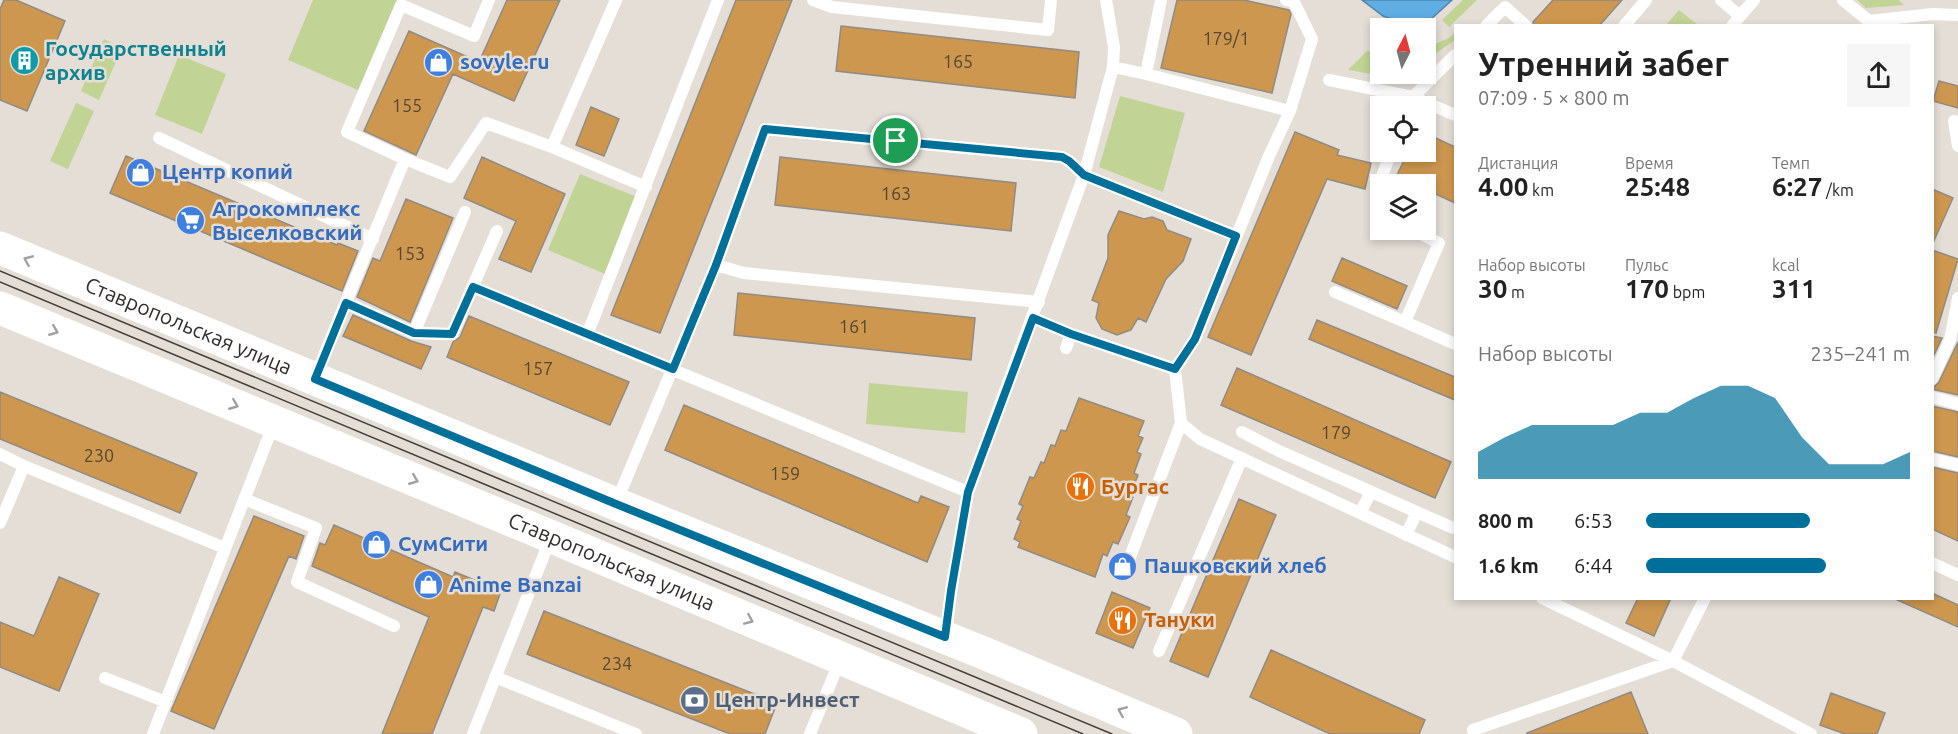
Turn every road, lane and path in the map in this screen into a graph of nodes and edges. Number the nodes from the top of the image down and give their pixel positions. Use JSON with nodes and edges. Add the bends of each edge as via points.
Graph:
{"nodes":[{"id":1,"x":489,"y":0,"type":"edge"},
{"id":2,"x":616,"y":0,"type":"edge"},
{"id":3,"x":718,"y":0,"type":"edge"},
{"id":4,"x":813,"y":0,"type":"edge"},
{"id":5,"x":1051,"y":0,"type":"edge"},
{"id":6,"x":1106,"y":0,"type":"edge"},
{"id":7,"x":1161,"y":0,"type":"edge"},
{"id":8,"x":1286,"y":0,"type":"edge"},
{"id":9,"x":1646,"y":0,"type":"edge"},
{"id":10,"x":1721,"y":0,"type":"edge"},
{"id":11,"x":1754,"y":0,"type":"edge"},
{"id":12,"x":1843,"y":0,"type":"edge"},
{"id":13,"x":1958,"y":15,"type":"edge"},
{"id":14,"x":1632,"y":20,"type":"edge"},
{"id":15,"x":1931,"y":20,"type":"edge"},
{"id":16,"x":1736,"y":21,"type":"edge"},
{"id":17,"x":1869,"y":23,"type":"edge"},
{"id":18,"x":1488,"y":24,"type":"edge"},
{"id":19,"x":1524,"y":24,"type":"edge"},
{"id":20,"x":1454,"y":56,"type":"edge"},
{"id":21,"x":1113,"y":66,"type":"junction"},
{"id":22,"x":1146,"y":74,"type":"junction"},
{"id":23,"x":1329,"y":80,"type":"dead end"},
{"id":24,"x":1389,"y":96,"type":"edge"},
{"id":25,"x":1417,"y":96,"type":"edge"},
{"id":26,"x":1436,"y":109,"type":"edge"},
{"id":27,"x":1290,"y":111,"type":"junction"},
{"id":28,"x":1454,"y":115,"type":"edge"},
{"id":29,"x":1958,"y":122,"type":"edge"},
{"id":30,"x":159,"y":138,"type":"dead end"},
{"id":31,"x":1958,"y":146,"type":"edge"},
{"id":32,"x":552,"y":147,"type":"junction"},
{"id":33,"x":405,"y":159,"type":"junction"},
{"id":34,"x":1084,"y":175,"type":"junction"},
{"id":35,"x":646,"y":187,"type":"junction"},
{"id":36,"x":465,"y":212,"type":"dead end"},
{"id":37,"x":497,"y":231,"type":"dead end"},
{"id":38,"x":1236,"y":236,"type":"junction"},
{"id":39,"x":373,"y":239,"type":"junction"},
{"id":40,"x":1433,"y":240,"type":"edge"},
{"id":41,"x":0,"y":248,"type":"edge"},
{"id":42,"x":716,"y":265,"type":"junction"},
{"id":43,"x":473,"y":287,"type":"junction"},
{"id":44,"x":1335,"y":292,"type":"dead end"},
{"id":45,"x":1958,"y":298,"type":"edge"},
{"id":46,"x":1039,"y":302,"type":"junction"},
{"id":47,"x":346,"y":303,"type":"junction"},
{"id":48,"x":0,"y":308,"type":"edge"},
{"id":49,"x":1033,"y":318,"type":"junction"},
{"id":50,"x":1406,"y":322,"type":"junction"},
{"id":51,"x":414,"y":333,"type":"junction"},
{"id":52,"x":587,"y":334,"type":"junction"},
{"id":53,"x":1071,"y":334,"type":"junction"},
{"id":54,"x":1454,"y":344,"type":"edge"},
{"id":55,"x":1066,"y":348,"type":"dead end"},
{"id":56,"x":673,"y":369,"type":"junction"},
{"id":57,"x":1175,"y":369,"type":"junction"},
{"id":58,"x":1934,"y":375,"type":"edge"},
{"id":59,"x":315,"y":379,"type":"junction"},
{"id":60,"x":1934,"y":398,"type":"edge"},
{"id":61,"x":1958,"y":404,"type":"edge"},
{"id":62,"x":274,"y":422,"type":"junction"},
{"id":63,"x":1181,"y":423,"type":"junction"},
{"id":64,"x":1242,"y":432,"type":"dead end"},
{"id":65,"x":1279,"y":451,"type":"junction"},
{"id":66,"x":0,"y":454,"type":"edge"},
{"id":67,"x":1242,"y":458,"type":"junction"},
{"id":68,"x":1934,"y":459,"type":"edge"},
{"id":69,"x":1958,"y":465,"type":"edge"},
{"id":70,"x":24,"y":466,"type":"junction"},
{"id":71,"x":1323,"y":470,"type":"junction"},
{"id":72,"x":1270,"y":471,"type":"junction"},
{"id":73,"x":1312,"y":491,"type":"junction"},
{"id":74,"x":968,"y":492,"type":"junction"},
{"id":75,"x":1371,"y":492,"type":"junction"},
{"id":76,"x":244,"y":499,"type":"junction"},
{"id":77,"x":616,"y":504,"type":"junction"},
{"id":78,"x":1417,"y":512,"type":"junction"},
{"id":79,"x":1360,"y":513,"type":"junction"},
{"id":80,"x":0,"y":523,"type":"edge"},
{"id":81,"x":1453,"y":528,"type":"dead end"},
{"id":82,"x":1407,"y":535,"type":"junction"},
{"id":83,"x":552,"y":537,"type":"junction"},
{"id":84,"x":225,"y":548,"type":"junction"},
{"id":85,"x":1454,"y":557,"type":"edge"},
{"id":86,"x":1934,"y":564,"type":"edge"},
{"id":87,"x":1125,"y":570,"type":"dead end"},
{"id":88,"x":1958,"y":575,"type":"edge"},
{"id":89,"x":1546,"y":600,"type":"edge"},
{"id":90,"x":1704,"y":600,"type":"edge"},
{"id":91,"x":394,"y":626,"type":"dead end"},
{"id":92,"x":945,"y":637,"type":"junction"},
{"id":93,"x":1159,"y":651,"type":"dead end"},
{"id":94,"x":841,"y":659,"type":"junction"},
{"id":95,"x":1673,"y":661,"type":"junction"},
{"id":96,"x":495,"y":677,"type":"junction"},
{"id":97,"x":105,"y":678,"type":"dead end"},
{"id":98,"x":166,"y":702,"type":"junction"},
{"id":99,"x":1473,"y":730,"type":"dead end"},
{"id":100,"x":153,"y":734,"type":"edge"},
{"id":101,"x":473,"y":734,"type":"edge"},
{"id":102,"x":636,"y":734,"type":"edge"},
{"id":103,"x":810,"y":734,"type":"edge"},
{"id":104,"x":1021,"y":734,"type":"edge"},
{"id":105,"x":1176,"y":734,"type":"edge"},
{"id":106,"x":1811,"y":734,"type":"edge"}],
"edges":[{"from":1,"to":33,"type":"lane","via":[[474,36],[401,5],[347,132]]},
{"from":2,"to":32,"type":"lane"},
{"from":3,"to":35,"type":"lane"},
{"from":4,"to":5,"type":"lane","via":[[832,7],[1048,30]]},
{"from":6,"to":21,"type":"lane"},
{"from":7,"to":22,"type":"lane"},
{"from":8,"to":27,"type":"lane","via":[[1294,2],[1312,39]]},
{"from":9,"to":14,"type":"lane"},
{"from":10,"to":16,"type":"lane"},
{"from":11,"to":16,"type":"lane"},
{"from":12,"to":17,"type":"lane"},
{"from":13,"to":15,"type":"lane"},
{"from":15,"to":17,"type":"lane"},
{"from":18,"to":19,"type":"lane","via":[[1505,7]]},
{"from":20,"to":25,"type":"lane"},
{"from":21,"to":22,"type":"lane"},
{"from":21,"to":34,"type":"lane"},
{"from":22,"to":27,"type":"lane"},
{"from":23,"to":24,"type":"lane"},
{"from":26,"to":28,"type":"lane"},
{"from":27,"to":38,"type":"lane"},
{"from":29,"to":31,"type":"lane","via":[[1954,121]]},
{"from":30,"to":39,"type":"lane"},
{"from":32,"to":33,"type":"lane","via":[[486,123],[450,177]]},
{"from":32,"to":35,"type":"lane"},
{"from":33,"to":39,"type":"lane"},
{"from":34,"to":38,"type":"lane"},
{"from":34,"to":42,"type":"lane","via":[[1069,161],[1050,155],[765,129]]},
{"from":34,"to":46,"type":"lane"},
{"from":35,"to":52,"type":"lane"},
{"from":36,"to":51,"type":"lane"},
{"from":37,"to":43,"type":"lane"},
{"from":38,"to":57,"type":"lane","via":[[1195,339]]},
{"from":39,"to":47,"type":"lane"},
{"from":40,"to":50,"type":"lane","via":[[1439,243]]},
{"from":59,"to":41,"type":"main road","name":"Ставропольская улица","one_way":true},
{"from":42,"to":46,"type":"lane","via":[[744,273]]},
{"from":42,"to":56,"type":"lane"},
{"from":43,"to":51,"type":"lane","via":[[452,334]]},
{"from":43,"to":52,"type":"lane"},
{"from":44,"to":50,"type":"lane"},
{"from":45,"to":58,"type":"lane","via":[[1950,340]]},
{"from":46,"to":49,"type":"lane"},
{"from":47,"to":51,"type":"lane"},
{"from":47,"to":59,"type":"lane"},
{"from":48,"to":62,"type":"main road","name":"Ставропольская улица","one_way":true},
{"from":49,"to":53,"type":"lane"},
{"from":49,"to":74,"type":"lane"},
{"from":50,"to":54,"type":"lane"},
{"from":52,"to":56,"type":"lane"},
{"from":53,"to":55,"type":"lane"},
{"from":53,"to":57,"type":"lane"},
{"from":56,"to":74,"type":"lane"},
{"from":56,"to":77,"type":"lane"},
{"from":57,"to":63,"type":"lane"},
{"from":59,"to":77,"type":"main road","name":"Ставропольская улица"},
{"from":60,"to":61,"type":"lane"},
{"from":62,"to":76,"type":"lane"},
{"from":62,"to":83,"type":"main road","name":"Ставропольская улица","one_way":true},
{"from":63,"to":67,"type":"lane","via":[[1200,439]]},
{"from":63,"to":87,"type":"lane"},
{"from":64,"to":65,"type":"lane"},
{"from":65,"to":71,"type":"lane"},
{"from":65,"to":72,"type":"lane"},
{"from":66,"to":70,"type":"lane"},
{"from":67,"to":72,"type":"lane"},
{"from":67,"to":93,"type":"lane"},
{"from":68,"to":69,"type":"lane"},
{"from":70,"to":80,"type":"lane"},
{"from":70,"to":84,"type":"lane"},
{"from":71,"to":73,"type":"lane"},
{"from":71,"to":75,"type":"lane"},
{"from":72,"to":73,"type":"lane"},
{"from":73,"to":79,"type":"lane"},
{"from":74,"to":92,"type":"lane"},
{"from":75,"to":78,"type":"lane"},
{"from":75,"to":79,"type":"lane"},
{"from":76,"to":84,"type":"lane"},
{"from":76,"to":91,"type":"lane","via":[[316,528],[297,582]]},
{"from":77,"to":92,"type":"main road","name":"Ставропольская улица"},
{"from":78,"to":81,"type":"lane"},
{"from":78,"to":82,"type":"lane"},
{"from":79,"to":82,"type":"lane"},
{"from":82,"to":85,"type":"lane"},
{"from":83,"to":94,"type":"main road","name":"Ставропольская улица","one_way":true},
{"from":83,"to":96,"type":"lane"},
{"from":84,"to":98,"type":"lane"},
{"from":86,"to":88,"type":"lane"},
{"from":89,"to":95,"type":"lane"},
{"from":90,"to":95,"type":"lane"},
{"from":105,"to":92,"type":"main road","name":"Ставропольская улица","one_way":true},
{"from":94,"to":103,"type":"lane"},
{"from":94,"to":104,"type":"main road","name":"Ставропольская улица"},
{"from":95,"to":99,"type":"lane"},
{"from":95,"to":106,"type":"lane"},
{"from":96,"to":101,"type":"lane"},
{"from":96,"to":102,"type":"lane"},
{"from":97,"to":98,"type":"lane"},
{"from":98,"to":100,"type":"lane"}]}
